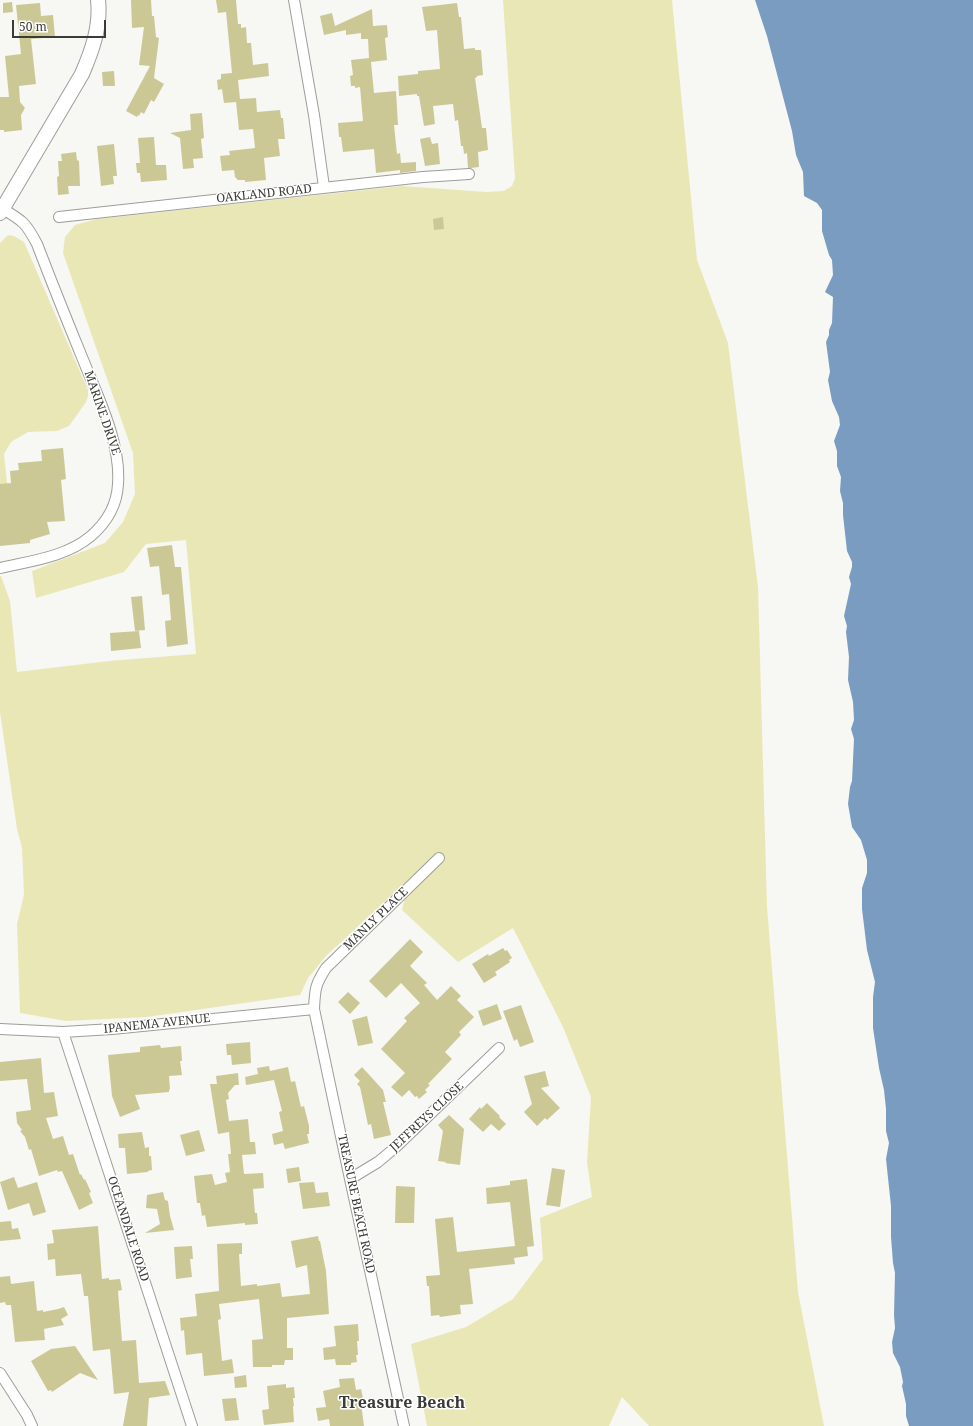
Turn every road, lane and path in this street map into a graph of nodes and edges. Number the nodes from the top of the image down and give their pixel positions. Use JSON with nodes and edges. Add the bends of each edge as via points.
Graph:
{"nodes":[{"id":1,"x":98,"y":0,"type":"edge"},
{"id":2,"x":294,"y":0,"type":"edge"},
{"id":3,"x":469,"y":174,"type":"dead end"},
{"id":4,"x":324,"y":187,"type":"junction"},
{"id":5,"x":2,"y":211,"type":"edge"},
{"id":6,"x":59,"y":216,"type":"dead end"},
{"id":7,"x":0,"y":568,"type":"edge"},
{"id":8,"x":439,"y":858,"type":"dead end"},
{"id":9,"x":317,"y":982,"type":"joint"},
{"id":10,"x":314,"y":1009,"type":"junction"},
{"id":11,"x":0,"y":1029,"type":"edge"},
{"id":12,"x":64,"y":1032,"type":"junction"},
{"id":13,"x":499,"y":1048,"type":"dead end"},
{"id":14,"x":350,"y":1179,"type":"junction"},
{"id":15,"x":0,"y":1373,"type":"edge"},
{"id":16,"x":32,"y":1426,"type":"edge"},
{"id":17,"x":192,"y":1426,"type":"edge"},
{"id":18,"x":404,"y":1426,"type":"edge"}],
"edges":[{"from":1,"to":5,"type":"street","name":"MARINE DRIVE","via":[[98,22],[89,60]]},
{"from":2,"to":4,"type":"street"},
{"from":3,"to":4,"type":"street","name":"OAKLAND ROAD"},
{"from":4,"to":6,"type":"street","name":"OAKLAND ROAD"},
{"from":5,"to":7,"type":"street","name":"MARINE DRIVE","via":[[24,223],[37,244],[112,437],[118,459],[118,484],[117,495],[108,517],[90,536],[62,553]]},
{"from":8,"to":9,"type":"street","name":"MANLY PLACE","via":[[326,968]]},
{"from":9,"to":10,"type":"street","name":"TREASURE BEACH ROAD"},
{"from":10,"to":12,"type":"street","name":"IPANEMA AVENUE"},
{"from":10,"to":14,"type":"street","name":"TREASURE BEACH ROAD"},
{"from":11,"to":12,"type":"street","name":"IPANEMA AVENUE"},
{"from":12,"to":17,"type":"street","name":"OCEANDALE ROAD"},
{"from":13,"to":14,"type":"street","name":"JEFFREYS CLOSE","via":[[384,1157]]},
{"from":14,"to":18,"type":"street","name":"TREASURE BEACH ROAD"},
{"from":15,"to":16,"type":"street"}]}
